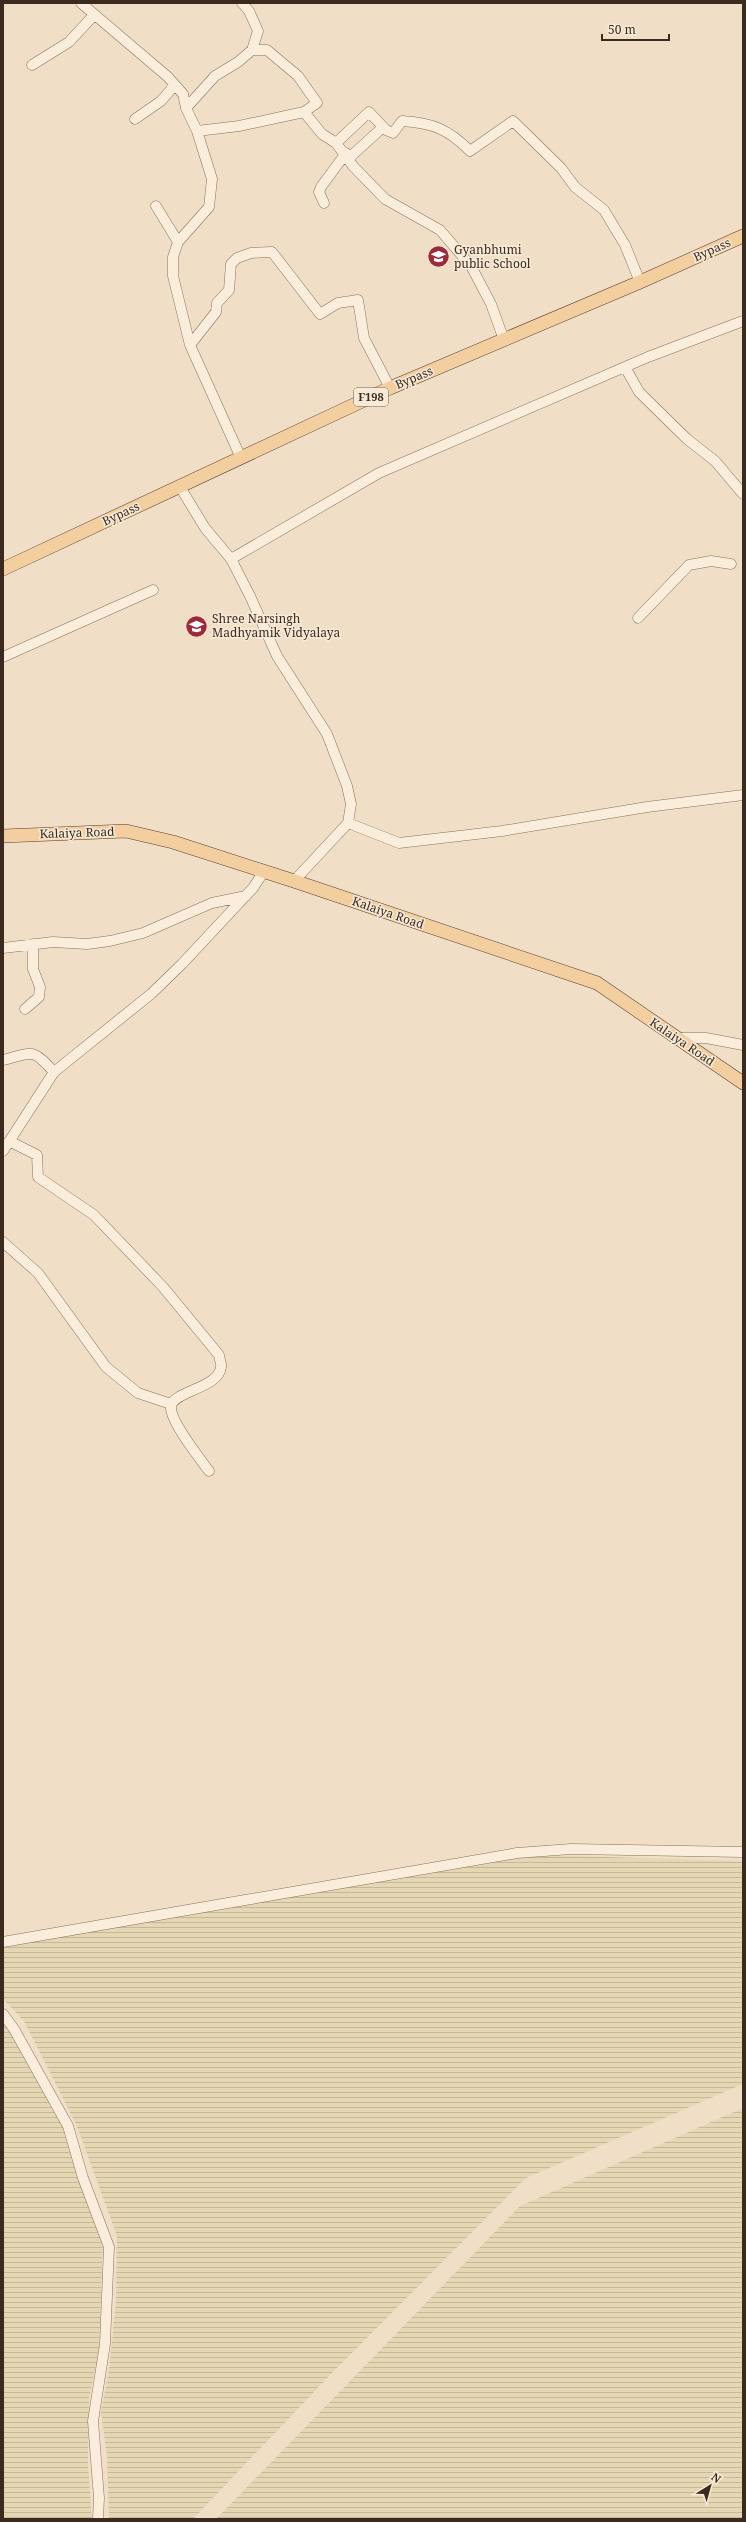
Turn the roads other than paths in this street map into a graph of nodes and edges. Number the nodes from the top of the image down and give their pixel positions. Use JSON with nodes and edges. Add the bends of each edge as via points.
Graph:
{"nodes":[{"id":1,"x":81,"y":3,"type":"edge"},
{"id":2,"x":242,"y":3,"type":"edge"},
{"id":3,"x":94,"y":15,"type":"junction"},
{"id":4,"x":252,"y":50,"type":"junction"},
{"id":5,"x":32,"y":65,"type":"dead end"},
{"id":6,"x":175,"y":85,"type":"junction"},
{"id":7,"x":186,"y":108,"type":"junction"},
{"id":8,"x":304,"y":112,"type":"junction"},
{"id":9,"x":135,"y":119,"type":"dead end"},
{"id":10,"x":383,"y":127,"type":"junction"},
{"id":11,"x":197,"y":131,"type":"junction"},
{"id":12,"x":336,"y":143,"type":"junction"},
{"id":13,"x":348,"y":156,"type":"junction"},
{"id":14,"x":324,"y":203,"type":"dead end"},
{"id":15,"x":156,"y":206,"type":"dead end"},
{"id":16,"x":743,"y":236,"type":"edge"},
{"id":17,"x":178,"y":242,"type":"junction"},
{"id":18,"x":640,"y":282,"type":"junction"},
{"id":19,"x":743,"y":321,"type":"edge"},
{"id":20,"x":504,"y":340,"type":"junction"},
{"id":21,"x":190,"y":345,"type":"junction"},
{"id":22,"x":625,"y":367,"type":"junction"},
{"id":23,"x":390,"y":388,"type":"junction"},
{"id":24,"x":241,"y":458,"type":"junction"},
{"id":25,"x":180,"y":486,"type":"junction"},
{"id":26,"x":743,"y":494,"type":"edge"},
{"id":27,"x":231,"y":559,"type":"junction"},
{"id":28,"x":731,"y":564,"type":"dead end"},
{"id":29,"x":3,"y":569,"type":"edge"},
{"id":30,"x":153,"y":590,"type":"dead end"},
{"id":31,"x":638,"y":618,"type":"dead end"},
{"id":32,"x":3,"y":658,"type":"edge"},
{"id":33,"x":743,"y":795,"type":"edge"},
{"id":34,"x":348,"y":823,"type":"junction"},
{"id":35,"x":3,"y":836,"type":"edge"},
{"id":36,"x":264,"y":871,"type":"junction"},
{"id":37,"x":294,"y":881,"type":"junction"},
{"id":38,"x":246,"y":896,"type":"junction"},
{"id":39,"x":33,"y":944,"type":"junction"},
{"id":40,"x":3,"y":948,"type":"edge"},
{"id":41,"x":25,"y":1009,"type":"dead end"},
{"id":42,"x":676,"y":1038,"type":"junction"},
{"id":43,"x":743,"y":1045,"type":"edge"},
{"id":44,"x":3,"y":1060,"type":"edge"},
{"id":45,"x":54,"y":1072,"type":"junction"},
{"id":46,"x":743,"y":1083,"type":"edge"},
{"id":47,"x":9,"y":1141,"type":"junction"},
{"id":48,"x":3,"y":1151,"type":"edge"},
{"id":49,"x":3,"y":1242,"type":"edge"},
{"id":50,"x":171,"y":1404,"type":"junction"},
{"id":51,"x":209,"y":1471,"type":"dead end"},
{"id":52,"x":743,"y":1852,"type":"edge"},
{"id":53,"x":3,"y":1942,"type":"edge"},
{"id":54,"x":3,"y":2014,"type":"edge"},
{"id":55,"x":98,"y":2519,"type":"edge"}],
"edges":[{"from":1,"to":3,"type":"street"},
{"from":2,"to":4,"type":"street","via":[[249,11],[258,31]]},
{"from":3,"to":5,"type":"street","via":[[69,42]]},
{"from":3,"to":6,"type":"street"},
{"from":4,"to":7,"type":"street","via":[[215,76]]},
{"from":4,"to":8,"type":"street","via":[[267,50],[298,76],[317,103]]},
{"from":6,"to":7,"type":"street","via":[[183,94]]},
{"from":6,"to":9,"type":"street","via":[[161,101]]},
{"from":7,"to":11,"type":"street"},
{"from":8,"to":11,"type":"street","via":[[239,126]]},
{"from":8,"to":12,"type":"street","via":[[322,134]]},
{"from":10,"to":12,"type":"street","via":[[368,112]]},
{"from":10,"to":13,"type":"street"},
{"from":10,"to":18,"type":"street","via":[[393,133],[402,121],[436,126],[449,133],[470,152],[514,121],[561,168],[575,187],[604,210],[625,245]]},
{"from":11,"to":17,"type":"street","via":[[212,179],[209,207]]},
{"from":12,"to":13,"type":"street"},
{"from":13,"to":14,"type":"street","via":[[321,188]]},
{"from":13,"to":20,"type":"street","via":[[385,198],[440,230],[471,266],[491,304]]},
{"from":15,"to":17,"type":"street"},
{"from":16,"to":18,"type":"main road","name":"Bypass","number":"F198"},
{"from":17,"to":21,"type":"street","via":[[173,257],[173,276]]},
{"from":18,"to":20,"type":"main road","name":"Bypass","number":"F198"},
{"from":19,"to":22,"type":"street"},
{"from":20,"to":23,"type":"main road","name":"Bypass","number":"F198"},
{"from":21,"to":23,"type":"street","via":[[216,312],[217,303],[229,290],[231,264],[237,258],[251,253],[272,252],[320,314],[338,303],[358,300],[364,338]]},
{"from":21,"to":24,"type":"street"},
{"from":22,"to":26,"type":"street","via":[[639,392],[687,439],[715,461]]},
{"from":22,"to":27,"type":"street","via":[[379,473]]},
{"from":23,"to":24,"type":"main road","name":"Bypass","number":"F198"},
{"from":24,"to":25,"type":"main road","name":"Bypass","number":"F198"},
{"from":25,"to":27,"type":"street","via":[[205,528]]},
{"from":25,"to":29,"type":"main road","name":"Bypass","number":"F198"},
{"from":27,"to":34,"type":"street","via":[[277,656],[327,734],[351,804]]},
{"from":28,"to":31,"type":"street","via":[[711,561],[689,564]]},
{"from":30,"to":32,"type":"street"},
{"from":33,"to":34,"type":"street","via":[[647,807],[502,831],[399,843]]},
{"from":34,"to":37,"type":"street"},
{"from":35,"to":36,"type":"main road","name":"Kalaiya Road","via":[[126,831],[173,842]]},
{"from":36,"to":37,"type":"main road","name":"Kalaiya Road"},
{"from":36,"to":38,"type":"street"},
{"from":37,"to":42,"type":"main road","name":"Kalaiya Road","via":[[596,983]]},
{"from":38,"to":39,"type":"street","via":[[212,903],[143,933],[110,941]]},
{"from":38,"to":45,"type":"street","via":[[151,994]]},
{"from":39,"to":40,"type":"street"},
{"from":39,"to":41,"type":"street","via":[[33,969],[40,987],[39,997]]},
{"from":42,"to":43,"type":"street","via":[[706,1038]]},
{"from":42,"to":46,"type":"main road","name":"Kalaiya Road"},
{"from":44,"to":45,"type":"street","via":[[32,1053],[38,1055]]},
{"from":45,"to":47,"type":"street"},
{"from":47,"to":48,"type":"street"},
{"from":47,"to":50,"type":"street","via":[[37,1155],[38,1177],[94,1214],[163,1287],[219,1355],[221,1367],[218,1375]]},
{"from":49,"to":50,"type":"street","via":[[38,1273],[106,1366],[138,1393]]},
{"from":50,"to":51,"type":"street","via":[[170,1410],[186,1439]]},
{"from":52,"to":53,"type":"street","via":[[571,1849],[517,1853]]},
{"from":54,"to":55,"type":"street","via":[[68,2126],[83,2178],[109,2248],[105,2344],[93,2422],[99,2498]]}]}
